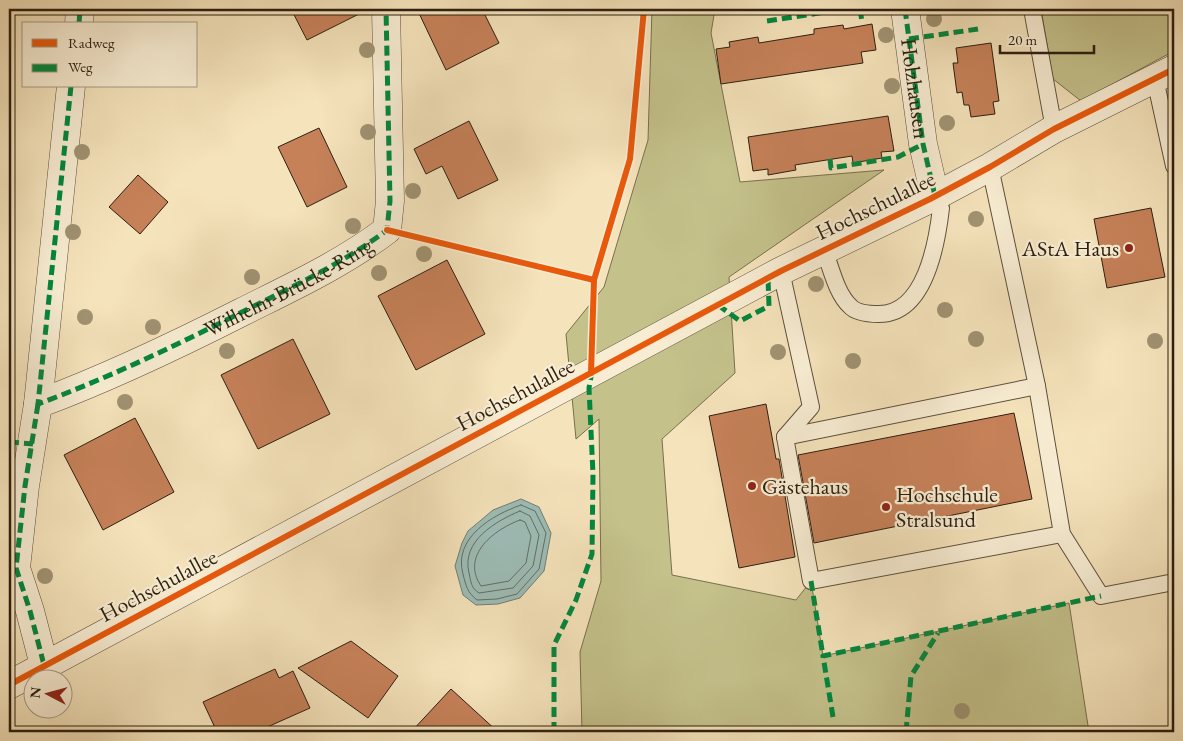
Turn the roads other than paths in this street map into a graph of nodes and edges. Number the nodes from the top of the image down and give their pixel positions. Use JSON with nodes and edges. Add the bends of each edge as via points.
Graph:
{"nodes":[{"id":1,"x":80,"y":9,"type":"edge"},
{"id":2,"x":386,"y":9,"type":"edge"},
{"id":3,"x":905,"y":9,"type":"edge"},
{"id":4,"x":1032,"y":9,"type":"edge"},
{"id":5,"x":79,"y":22,"type":"edge"},
{"id":6,"x":1165,"y":74,"type":"edge"},
{"id":7,"x":72,"y":88,"type":"edge"},
{"id":8,"x":1054,"y":129,"type":"junction"},
{"id":9,"x":1174,"y":166,"type":"edge"},
{"id":10,"x":990,"y":167,"type":"junction"},
{"id":11,"x":932,"y":197,"type":"junction"},
{"id":12,"x":824,"y":250,"type":"junction"},
{"id":13,"x":781,"y":271,"type":"junction"},
{"id":14,"x":1037,"y":386,"type":"junction"},
{"id":15,"x":38,"y":404,"type":"junction"},
{"id":16,"x":785,"y":437,"type":"junction"},
{"id":17,"x":1062,"y":534,"type":"junction"},
{"id":18,"x":1174,"y":582,"type":"edge"},
{"id":19,"x":44,"y":665,"type":"junction"},
{"id":20,"x":9,"y":685,"type":"edge"}],
"edges":[{"from":1,"to":5,"type":"street"},
{"from":2,"to":15,"type":"street","name":"Wilhelm-Brücke-Ring","via":[[390,201],[387,230],[359,252],[292,287],[98,382]]},
{"from":3,"to":11,"type":"street","name":"Holzhausen"},
{"from":4,"to":8,"type":"lane"},
{"from":6,"to":8,"type":"street","name":"Hochschulallee"},
{"from":6,"to":9,"type":"lane"},
{"from":7,"to":15,"type":"street"},
{"from":8,"to":10,"type":"street","name":"Hochschulallee"},
{"from":10,"to":11,"type":"street","name":"Hochschulallee"},
{"from":10,"to":14,"type":"lane"},
{"from":11,"to":12,"type":"street","name":"Hochschulallee"},
{"from":11,"to":12,"type":"lane","via":[[941,208],[938,240],[912,300],[896,311],[875,314],[850,307]]},
{"from":12,"to":13,"type":"street","name":"Hochschulallee"},
{"from":13,"to":16,"type":"lane","via":[[811,407]]},
{"from":13,"to":19,"type":"street","name":"Hochschulallee"},
{"from":14,"to":16,"type":"lane"},
{"from":14,"to":17,"type":"lane"},
{"from":15,"to":19,"type":"street","via":[[16,568]]},
{"from":16,"to":17,"type":"lane","via":[[811,581]]},
{"from":17,"to":18,"type":"lane","via":[[1100,596]]},
{"from":19,"to":20,"type":"street","name":"Hochschulallee"}]}
